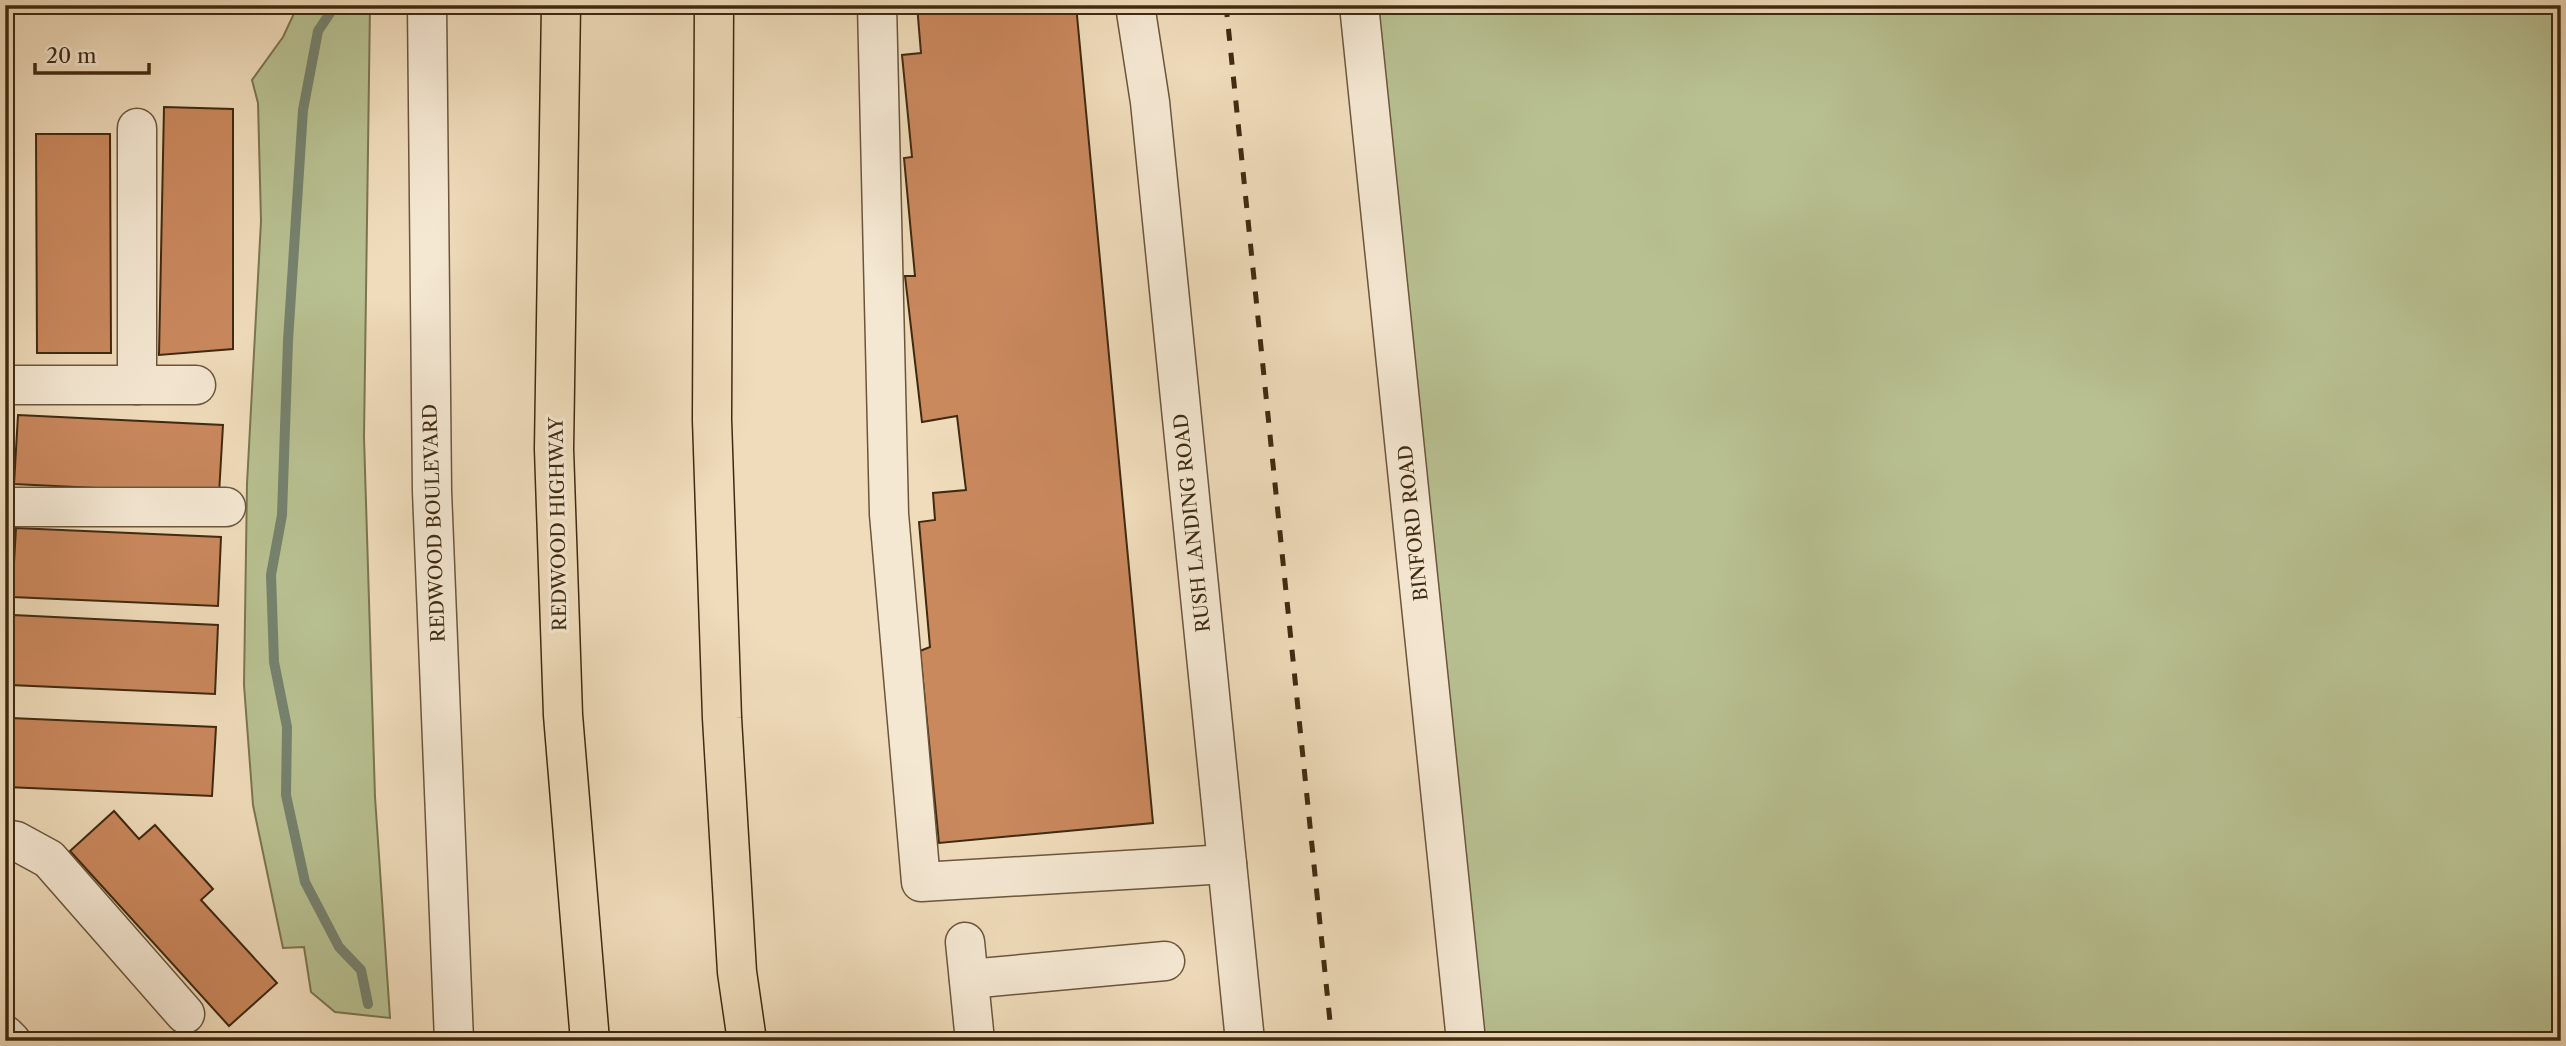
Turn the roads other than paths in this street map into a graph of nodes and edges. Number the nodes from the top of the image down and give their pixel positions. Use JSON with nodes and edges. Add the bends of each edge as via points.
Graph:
{"nodes":[{"id":1,"x":427,"y":5,"type":"edge"},
{"id":2,"x":561,"y":5,"type":"edge"},
{"id":3,"x":714,"y":5,"type":"edge"},
{"id":4,"x":877,"y":5,"type":"edge"},
{"id":5,"x":1135,"y":5,"type":"edge"},
{"id":6,"x":1359,"y":5,"type":"edge"},
{"id":7,"x":137,"y":128,"type":"dead end"},
{"id":8,"x":5,"y":385,"type":"edge"},
{"id":9,"x":136,"y":385,"type":"junction"},
{"id":10,"x":196,"y":385,"type":"dead end"},
{"id":11,"x":5,"y":507,"type":"edge"},
{"id":12,"x":226,"y":507,"type":"dead end"},
{"id":13,"x":5,"y":839,"type":"edge"},
{"id":14,"x":1227,"y":864,"type":"junction"},
{"id":15,"x":965,"y":942,"type":"dead end"},
{"id":16,"x":1166,"y":961,"type":"dead end"},
{"id":17,"x":969,"y":979,"type":"junction"},
{"id":18,"x":185,"y":1014,"type":"dead end"},
{"id":19,"x":5,"y":1035,"type":"edge"},
{"id":20,"x":10,"y":1041,"type":"edge"},
{"id":21,"x":454,"y":1041,"type":"edge"},
{"id":22,"x":590,"y":1041,"type":"edge"},
{"id":23,"x":747,"y":1041,"type":"edge"},
{"id":24,"x":975,"y":1041,"type":"edge"},
{"id":25,"x":1245,"y":1041,"type":"edge"},
{"id":26,"x":1466,"y":1041,"type":"edge"}],
"edges":[{"from":1,"to":21,"type":"street","name":"REDWOOD BOULEVARD","via":[[432,491]]},
{"from":2,"to":22,"type":"highway","name":"REDWOOD HIGHWAY","via":[[554,449],[563,715]]},
{"from":3,"to":23,"type":"highway","via":[[712,434],[723,731],[737,972]]},
{"from":4,"to":14,"type":"street","via":[[889,514],[921,883]]},
{"from":5,"to":14,"type":"street","name":"RUSH LANDING ROAD","via":[[1150,102]]},
{"from":6,"to":26,"type":"street","name":"BINFORD ROAD"},
{"from":7,"to":9,"type":"street"},
{"from":8,"to":9,"type":"street"},
{"from":9,"to":10,"type":"street"},
{"from":11,"to":12,"type":"street"},
{"from":13,"to":18,"type":"street","via":[[49,859]]},
{"from":14,"to":25,"type":"street","name":"RUSH LANDING ROAD"},
{"from":15,"to":17,"type":"street"},
{"from":16,"to":17,"type":"street"},
{"from":17,"to":24,"type":"street"},
{"from":19,"to":20,"type":"street"}]}
